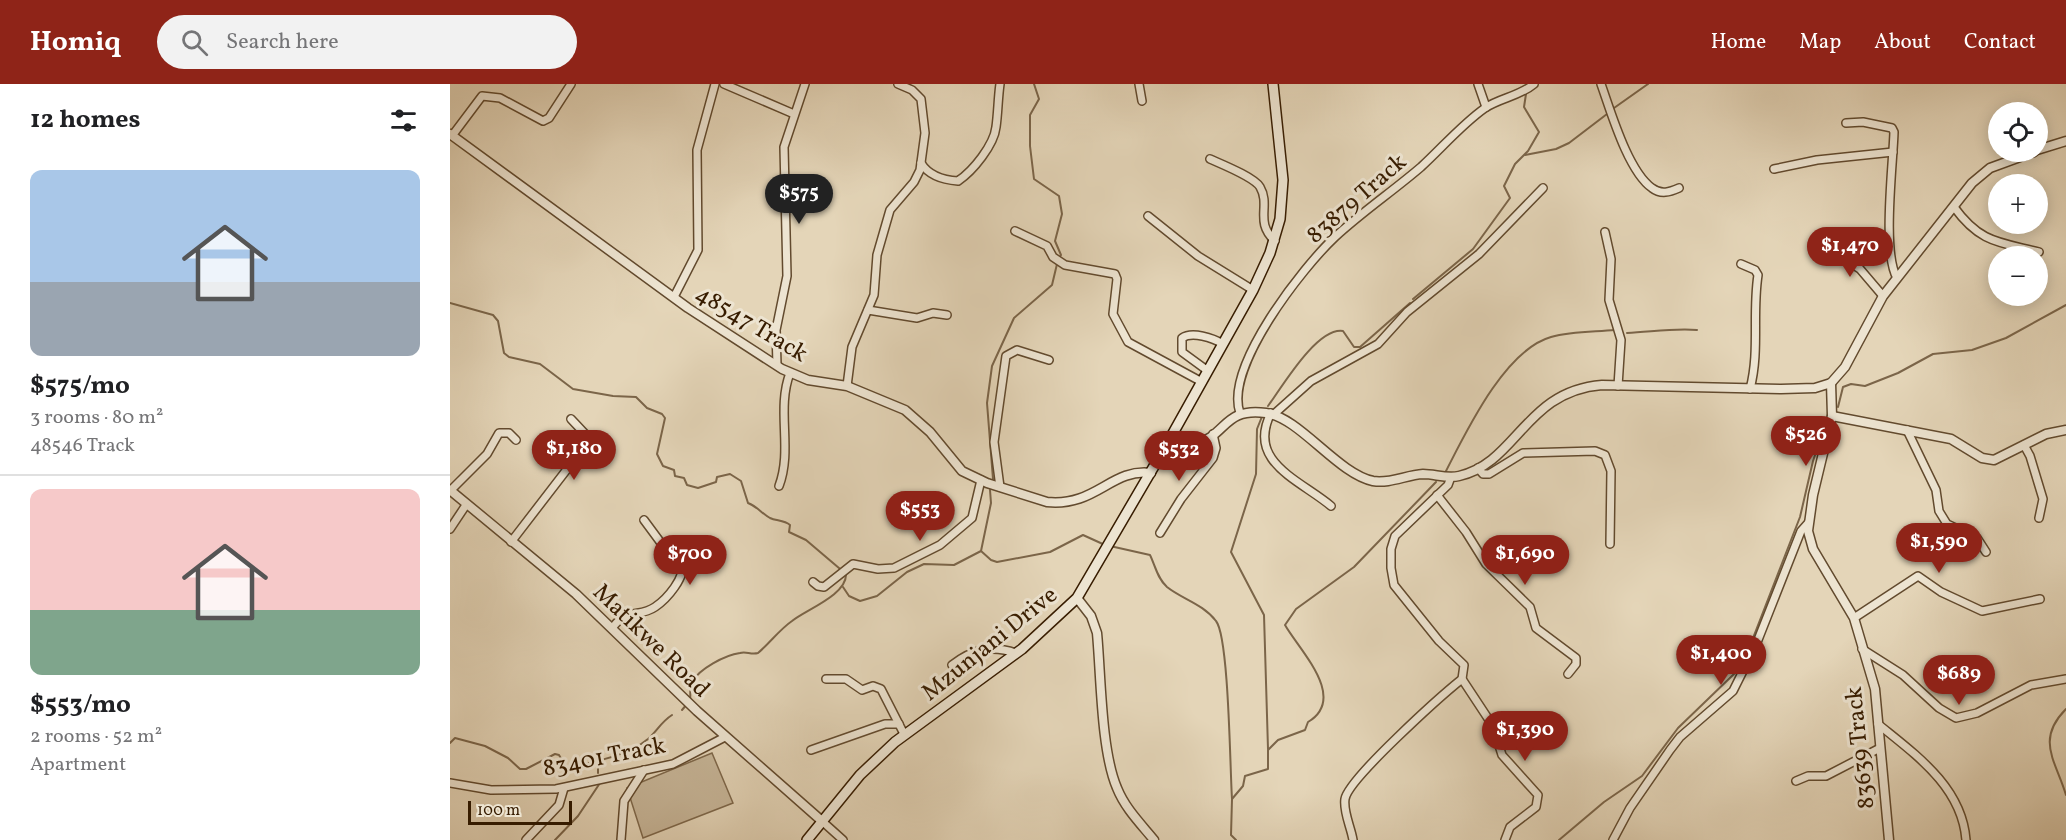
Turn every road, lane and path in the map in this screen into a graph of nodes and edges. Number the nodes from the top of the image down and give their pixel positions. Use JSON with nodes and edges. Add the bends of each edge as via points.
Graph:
{"nodes":[{"id":1,"x":570,"y":84,"type":"edge"},
{"id":2,"x":715,"y":84,"type":"edge"},
{"id":3,"x":724,"y":84,"type":"edge"},
{"id":4,"x":806,"y":84,"type":"edge"},
{"id":5,"x":898,"y":84,"type":"edge"},
{"id":6,"x":1000,"y":84,"type":"edge"},
{"id":7,"x":1139,"y":84,"type":"edge"},
{"id":8,"x":1273,"y":84,"type":"edge"},
{"id":9,"x":1478,"y":84,"type":"edge"},
{"id":10,"x":1534,"y":84,"type":"edge"},
{"id":11,"x":1601,"y":84,"type":"edge"},
{"id":12,"x":1142,"y":101,"type":"dead end"},
{"id":13,"x":1486,"y":107,"type":"junction"},
{"id":14,"x":794,"y":114,"type":"junction"},
{"id":15,"x":1846,"y":123,"type":"dead end"},
{"id":16,"x":451,"y":135,"type":"edge"},
{"id":17,"x":2066,"y":141,"type":"edge"},
{"id":18,"x":2048,"y":147,"type":"edge"},
{"id":19,"x":1893,"y":152,"type":"junction"},
{"id":20,"x":1210,"y":159,"type":"dead end"},
{"id":21,"x":2006,"y":162,"type":"edge"},
{"id":22,"x":921,"y":163,"type":"junction"},
{"id":23,"x":1774,"y":170,"type":"dead end"},
{"id":24,"x":1543,"y":188,"type":"dead end"},
{"id":25,"x":1679,"y":188,"type":"dead end"},
{"id":26,"x":1954,"y":207,"type":"junction"},
{"id":27,"x":1148,"y":216,"type":"dead end"},
{"id":28,"x":1015,"y":231,"type":"dead end"},
{"id":29,"x":1605,"y":232,"type":"dead end"},
{"id":30,"x":1275,"y":241,"type":"junction"},
{"id":31,"x":1842,"y":246,"type":"dead end"},
{"id":32,"x":2015,"y":246,"type":"edge"},
{"id":33,"x":1741,"y":264,"type":"dead end"},
{"id":34,"x":1897,"y":278,"type":"junction"},
{"id":35,"x":1253,"y":290,"type":"junction"},
{"id":36,"x":1883,"y":296,"type":"junction"},
{"id":37,"x":674,"y":297,"type":"junction"},
{"id":38,"x":868,"y":310,"type":"junction"},
{"id":39,"x":947,"y":315,"type":"dead end"},
{"id":40,"x":1223,"y":344,"type":"junction"},
{"id":41,"x":1049,"y":360,"type":"dead end"},
{"id":42,"x":777,"y":365,"type":"junction"},
{"id":43,"x":1208,"y":371,"type":"junction"},
{"id":44,"x":790,"y":374,"type":"junction"},
{"id":45,"x":1202,"y":382,"type":"junction"},
{"id":46,"x":1831,"y":383,"type":"junction"},
{"id":47,"x":846,"y":386,"type":"junction"},
{"id":48,"x":1618,"y":386,"type":"junction"},
{"id":49,"x":1749,"y":389,"type":"junction"},
{"id":50,"x":1240,"y":413,"type":"junction"},
{"id":51,"x":1272,"y":414,"type":"junction"},
{"id":52,"x":1832,"y":416,"type":"junction"},
{"id":53,"x":571,"y":420,"type":"dead end"},
{"id":54,"x":1907,"y":430,"type":"junction"},
{"id":55,"x":2066,"y":430,"type":"edge"},
{"id":56,"x":1213,"y":434,"type":"junction"},
{"id":57,"x":516,"y":440,"type":"dead end"},
{"id":58,"x":1167,"y":444,"type":"junction"},
{"id":59,"x":2024,"y":445,"type":"junction"},
{"id":60,"x":1478,"y":468,"type":"junction"},
{"id":61,"x":1151,"y":472,"type":"junction"},
{"id":62,"x":1451,"y":477,"type":"junction"},
{"id":63,"x":981,"y":480,"type":"junction"},
{"id":64,"x":779,"y":486,"type":"dead end"},
{"id":65,"x":1000,"y":487,"type":"junction"},
{"id":66,"x":450,"y":490,"type":"edge"},
{"id":67,"x":1437,"y":495,"type":"junction"},
{"id":68,"x":466,"y":505,"type":"junction"},
{"id":69,"x":1331,"y":507,"type":"dead end"},
{"id":70,"x":2038,"y":518,"type":"dead end"},
{"id":71,"x":644,"y":520,"type":"dead end"},
{"id":72,"x":1809,"y":522,"type":"junction"},
{"id":73,"x":450,"y":529,"type":"edge"},
{"id":74,"x":1160,"y":532,"type":"dead end"},
{"id":75,"x":511,"y":542,"type":"junction"},
{"id":76,"x":1610,"y":544,"type":"dead end"},
{"id":77,"x":1986,"y":552,"type":"dead end"},
{"id":78,"x":813,"y":582,"type":"dead end"},
{"id":79,"x":1077,"y":598,"type":"junction"},
{"id":80,"x":2040,"y":599,"type":"dead end"},
{"id":81,"x":1854,"y":618,"type":"junction"},
{"id":82,"x":613,"y":627,"type":"junction"},
{"id":83,"x":1863,"y":649,"type":"junction"},
{"id":84,"x":1016,"y":653,"type":"junction"},
{"id":85,"x":952,"y":665,"type":"dead end"},
{"id":86,"x":1568,"y":674,"type":"dead end"},
{"id":87,"x":826,"y":679,"type":"dead end"},
{"id":88,"x":1462,"y":679,"type":"junction"},
{"id":89,"x":2066,"y":679,"type":"edge"},
{"id":90,"x":899,"y":724,"type":"junction"},
{"id":91,"x":1878,"y":724,"type":"junction"},
{"id":92,"x":904,"y":734,"type":"junction"},
{"id":93,"x":725,"y":736,"type":"junction"},
{"id":94,"x":1880,"y":748,"type":"junction"},
{"id":95,"x":810,"y":750,"type":"dead end"},
{"id":96,"x":644,"y":770,"type":"junction"},
{"id":97,"x":1796,"y":781,"type":"dead end"},
{"id":98,"x":450,"y":783,"type":"edge"},
{"id":99,"x":564,"y":788,"type":"junction"},
{"id":100,"x":823,"y":822,"type":"junction"},
{"id":101,"x":526,"y":840,"type":"edge"},
{"id":102,"x":621,"y":840,"type":"edge"},
{"id":103,"x":807,"y":840,"type":"edge"},
{"id":104,"x":843,"y":840,"type":"edge"},
{"id":105,"x":1154,"y":840,"type":"edge"},
{"id":106,"x":1353,"y":840,"type":"edge"},
{"id":107,"x":1505,"y":840,"type":"edge"},
{"id":108,"x":1613,"y":840,"type":"edge"},
{"id":109,"x":1889,"y":840,"type":"edge"},
{"id":110,"x":1966,"y":840,"type":"edge"}],
"edges":[{"from":1,"to":16,"type":"street","via":[[545,121],[500,98],[482,96]]},
{"from":2,"to":37,"type":"street","via":[[697,150],[698,250]]},
{"from":3,"to":14,"type":"street"},
{"from":4,"to":14,"type":"street"},
{"from":5,"to":22,"type":"street","via":[[921,99]]},
{"from":6,"to":22,"type":"street","via":[[996,129],[964,176],[958,181],[941,179]]},
{"from":7,"to":12,"type":"street"},
{"from":8,"to":30,"type":"main road","name":"Mzunjani Drive","via":[[1283,180]]},
{"from":9,"to":13,"type":"street"},
{"from":10,"to":13,"type":"street","name":"83879 Track"},
{"from":11,"to":25,"type":"street","via":[[1616,125],[1643,178],[1658,191]]},
{"from":13,"to":50,"type":"street","name":"83879 Track","via":[[1381,202],[1336,236],[1298,279],[1279,303],[1252,352],[1240,389]]},
{"from":14,"to":42,"type":"street","via":[[784,147],[787,276],[776,330]]},
{"from":15,"to":19,"type":"street","via":[[1892,128]]},
{"from":16,"to":37,"type":"street","name":"48547 Track"},
{"from":17,"to":18,"type":"street"},
{"from":19,"to":23,"type":"street","via":[[1817,160]]},
{"from":19,"to":34,"type":"street","via":[[1890,243]]},
{"from":20,"to":30,"type":"street","via":[[1258,185],[1264,228]]},
{"from":21,"to":26,"type":"street","via":[[1990,168],[1972,183]]},
{"from":22,"to":38,"type":"street","via":[[917,178],[890,210],[877,255],[876,286]]},
{"from":24,"to":51,"type":"street","via":[[1479,254],[1407,312],[1378,344],[1311,381]]},
{"from":26,"to":32,"type":"street","via":[[1973,231]]},
{"from":26,"to":34,"type":"street"},
{"from":27,"to":35,"type":"street","via":[[1198,256]]},
{"from":28,"to":45,"type":"street","via":[[1047,246],[1053,257],[1065,265],[1115,274],[1113,314],[1128,342]]},
{"from":29,"to":48,"type":"street","via":[[1611,259],[1609,300],[1621,340]]},
{"from":30,"to":35,"type":"main road","name":"Mzunjani Drive"},
{"from":31,"to":36,"type":"street","via":[[1846,260]]},
{"from":33,"to":49,"type":"street","via":[[1758,275],[1754,323],[1757,350]]},
{"from":34,"to":36,"type":"street"},
{"from":35,"to":40,"type":"main road","name":"Mzunjani Drive"},
{"from":36,"to":46,"type":"street","via":[[1845,367]]},
{"from":37,"to":42,"type":"street","name":"48547 Track"},
{"from":38,"to":39,"type":"street","via":[[917,318],[933,313]]},
{"from":38,"to":47,"type":"street","via":[[852,347]]},
{"from":40,"to":43,"type":"main road","name":"Mzunjani Drive"},
{"from":40,"to":43,"type":"street","via":[[1212,338],[1182,338],[1182,352]]},
{"from":41,"to":65,"type":"street","via":[[1017,350],[1006,356],[994,434]]},
{"from":42,"to":44,"type":"street","name":"48547 Track"},
{"from":43,"to":45,"type":"main road","name":"Mzunjani Drive"},
{"from":44,"to":47,"type":"street","name":"48547 Track"},
{"from":44,"to":64,"type":"street","via":[[783,396],[785,458]]},
{"from":45,"to":58,"type":"main road","name":"Mzunjani Drive"},
{"from":46,"to":49,"type":"street","via":[[1815,388]]},
{"from":46,"to":52,"type":"street"},
{"from":47,"to":63,"type":"street","name":"48547 Track","via":[[905,410],[930,432],[962,471]]},
{"from":48,"to":49,"type":"street"},
{"from":48,"to":60,"type":"street","via":[[1578,388],[1558,397]]},
{"from":50,"to":51,"type":"street"},
{"from":50,"to":56,"type":"street"},
{"from":51,"to":62,"type":"street","via":[[1358,476],[1383,482],[1423,474]]},
{"from":51,"to":69,"type":"street","via":[[1263,434],[1268,455]]},
{"from":52,"to":54,"type":"street"},
{"from":52,"to":72,"type":"street"},
{"from":53,"to":75,"type":"street","via":[[588,442]]},
{"from":54,"to":59,"type":"street","via":[[1951,439],[1982,458],[1994,460]]},
{"from":54,"to":77,"type":"street","via":[[1936,490],[1939,511],[1947,524],[1977,538]]},
{"from":55,"to":59,"type":"street"},
{"from":56,"to":58,"type":"street","via":[[1193,445]]},
{"from":56,"to":74,"type":"street","via":[[1213,458]]},
{"from":57,"to":66,"type":"street","via":[[509,433],[499,433],[487,454]]},
{"from":58,"to":61,"type":"main road","name":"Mzunjani Drive"},
{"from":59,"to":70,"type":"street","via":[[2043,499]]},
{"from":60,"to":62,"type":"street"},
{"from":60,"to":76,"type":"street","via":[[1488,474],[1531,452],[1595,451],[1605,455],[1611,471]]},
{"from":61,"to":65,"type":"street","name":"48547 Track","via":[[1131,473],[1090,496],[1070,502],[1047,502]]},
{"from":61,"to":79,"type":"main road","name":"Mzunjani Drive"},
{"from":62,"to":67,"type":"street"},
{"from":63,"to":65,"type":"street","name":"48547 Track"},
{"from":63,"to":78,"type":"street","via":[[972,518],[940,545],[894,568],[878,569],[855,563],[824,586]]},
{"from":66,"to":68,"type":"street","name":"Matikwe Road"},
{"from":67,"to":86,"type":"street","via":[[1486,564],[1530,607],[1536,628],[1576,658]]},
{"from":67,"to":88,"type":"street","via":[[1392,541],[1392,576],[1394,585],[1431,632],[1464,665]]},
{"from":68,"to":73,"type":"street"},
{"from":68,"to":75,"type":"street","name":"Matikwe Road"},
{"from":71,"to":82,"type":"street","via":[[682,563],[683,570],[658,605],[622,616]]},
{"from":72,"to":81,"type":"street","name":"83639 Track","via":[[1813,549]]},
{"from":72,"to":108,"type":"street","via":[[1733,691],[1670,750],[1646,782]]},
{"from":75,"to":82,"type":"street","name":"Matikwe Road"},
{"from":79,"to":84,"type":"main road","name":"Mzunjani Drive"},
{"from":79,"to":105,"type":"street","via":[[1091,616],[1097,633],[1108,762],[1128,808]]},
{"from":80,"to":81,"type":"street","via":[[1982,611],[1941,592],[1918,576]]},
{"from":81,"to":83,"type":"street","name":"83639 Track"},
{"from":82,"to":93,"type":"street","name":"Matikwe Road"},
{"from":83,"to":89,"type":"street","via":[[1956,718],[1977,714],[2031,685]]},
{"from":83,"to":91,"type":"street","name":"83639 Track","via":[[1875,689]]},
{"from":84,"to":85,"type":"street","via":[[982,648]]},
{"from":84,"to":92,"type":"main road","name":"Mzunjani Drive"},
{"from":87,"to":90,"type":"street","via":[[846,680],[862,690],[873,686],[881,689]]},
{"from":88,"to":106,"type":"street","via":[[1353,782],[1344,802]]},
{"from":88,"to":107,"type":"street","via":[[1493,726],[1502,755],[1538,795],[1536,807],[1510,827]]},
{"from":90,"to":92,"type":"street"},
{"from":90,"to":95,"type":"street","via":[[885,724]]},
{"from":91,"to":94,"type":"street","name":"83639 Track"},
{"from":91,"to":110,"type":"street","via":[[1910,747],[1947,790],[1964,816]]},
{"from":92,"to":100,"type":"main road","name":"Mzunjani Drive","via":[[860,775]]},
{"from":93,"to":96,"type":"street","name":"83401 Track","via":[[684,759]]},
{"from":93,"to":100,"type":"street","name":"Matikwe Road"},
{"from":94,"to":97,"type":"street","via":[[1826,776]]},
{"from":94,"to":109,"type":"street","name":"83639 Track"},
{"from":96,"to":99,"type":"street","name":"83401 Track"},
{"from":96,"to":102,"type":"street","via":[[624,801]]},
{"from":98,"to":99,"type":"street","name":"83401 Track","via":[[491,790]]},
{"from":99,"to":101,"type":"street","via":[[560,805]]},
{"from":100,"to":103,"type":"main road","name":"Mzunjani Drive"},
{"from":100,"to":104,"type":"street"}]}
